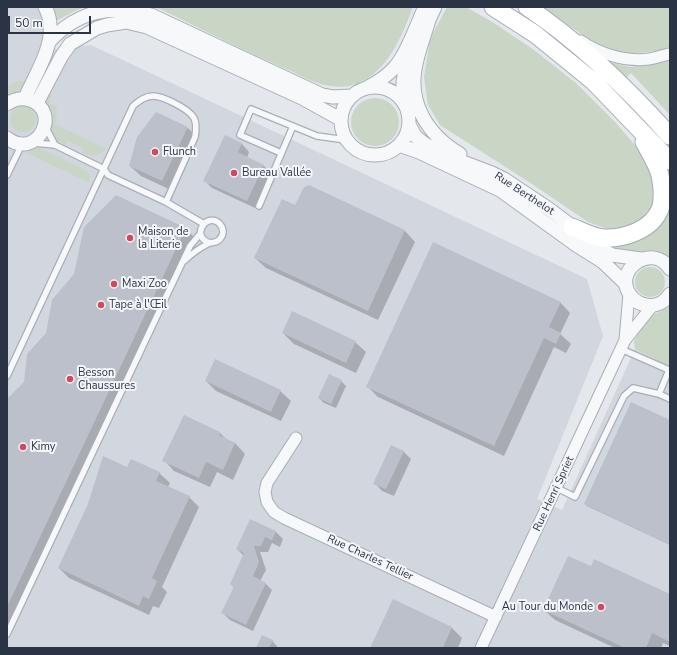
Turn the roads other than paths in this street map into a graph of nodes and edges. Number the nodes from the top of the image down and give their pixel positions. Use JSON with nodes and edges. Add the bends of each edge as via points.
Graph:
{"nodes":[{"id":1,"x":45,"y":7,"type":"edge"},
{"id":2,"x":435,"y":7,"type":"edge"},
{"id":3,"x":493,"y":7,"type":"edge"},
{"id":4,"x":527,"y":7,"type":"edge"},
{"id":5,"x":425,"y":14,"type":"edge"},
{"id":6,"x":549,"y":22,"type":"junction"},
{"id":7,"x":49,"y":42,"type":"junction"},
{"id":8,"x":670,"y":54,"type":"edge"},
{"id":9,"x":368,"y":87,"type":"junction"},
{"id":10,"x":351,"y":96,"type":"junction"},
{"id":11,"x":25,"y":98,"type":"junction"},
{"id":12,"x":7,"y":104,"type":"edge"},
{"id":13,"x":37,"y":104,"type":"junction"},
{"id":14,"x":405,"y":104,"type":"junction"},
{"id":15,"x":620,"y":108,"type":"junction"},
{"id":16,"x":340,"y":119,"type":"junction"},
{"id":17,"x":409,"y":124,"type":"junction"},
{"id":18,"x":45,"y":126,"type":"junction"},
{"id":19,"x":293,"y":126,"type":"junction"},
{"id":20,"x":670,"y":136,"type":"edge"},
{"id":21,"x":7,"y":138,"type":"edge"},
{"id":22,"x":346,"y":140,"type":"junction"},
{"id":23,"x":26,"y":144,"type":"junction"},
{"id":24,"x":55,"y":145,"type":"junction"},
{"id":25,"x":399,"y":145,"type":"junction"},
{"id":26,"x":281,"y":153,"type":"junction"},
{"id":27,"x":670,"y":161,"type":"edge"},
{"id":28,"x":104,"y":169,"type":"junction"},
{"id":29,"x":492,"y":173,"type":"junction"},
{"id":30,"x":7,"y":175,"type":"edge"},
{"id":31,"x":166,"y":202,"type":"junction"},
{"id":32,"x":259,"y":206,"type":"dead end"},
{"id":33,"x":204,"y":224,"type":"junction"},
{"id":34,"x":572,"y":226,"type":"junction"},
{"id":35,"x":200,"y":234,"type":"junction"},
{"id":36,"x":210,"y":243,"type":"junction"},
{"id":37,"x":641,"y":259,"type":"junction"},
{"id":38,"x":182,"y":263,"type":"junction"},
{"id":39,"x":670,"y":269,"type":"edge"},
{"id":40,"x":627,"y":289,"type":"junction"},
{"id":41,"x":669,"y":296,"type":"edge"},
{"id":42,"x":653,"y":305,"type":"junction"},
{"id":43,"x":623,"y":345,"type":"junction"},
{"id":44,"x":7,"y":376,"type":"edge"},
{"id":45,"x":659,"y":394,"type":"junction"},
{"id":46,"x":670,"y":399,"type":"edge"},
{"id":47,"x":296,"y":438,"type":"dead end"},
{"id":48,"x":557,"y":488,"type":"junction"},
{"id":49,"x":496,"y":618,"type":"junction"},
{"id":50,"x":7,"y":634,"type":"edge"},
{"id":51,"x":481,"y":648,"type":"edge"}],
"edges":[{"from":1,"to":7,"type":"street","via":[[50,26]]},
{"from":2,"to":5,"type":"street"},
{"from":3,"to":15,"type":"main road","via":[[541,39],[594,82]]},
{"from":4,"to":6,"type":"main road"},
{"from":5,"to":9,"type":"street","via":[[395,67]]},
{"from":5,"to":14,"type":"street","via":[[403,74],[402,93]]},
{"from":5,"to":29,"type":"street","via":[[414,86],[419,108],[435,135],[450,148]]},
{"from":6,"to":8,"type":"street","via":[[585,43],[624,58],[648,59]]},
{"from":6,"to":20,"type":"main road","via":[[631,94]]},
{"from":7,"to":10,"type":"street","via":[[58,31],[101,10],[134,10],[150,15],[322,95]]},
{"from":7,"to":11,"type":"street"},
{"from":9,"to":10,"type":"street"},
{"from":9,"to":14,"type":"street","via":[[389,90]]},
{"from":10,"to":16,"type":"street","via":[[345,103]]},
{"from":11,"to":12,"type":"street","via":[[12,100]]},
{"from":11,"to":13,"type":"street"},
{"from":13,"to":16,"type":"street","via":[[70,44],[97,28],[126,22],[147,27],[302,98]]},
{"from":13,"to":18,"type":"street","via":[[43,112]]},
{"from":14,"to":17,"type":"street"},
{"from":15,"to":27,"type":"main road"},
{"from":15,"to":34,"type":"main road","via":[[654,159],[661,176],[660,210],[651,222],[630,235],[603,238]]},
{"from":16,"to":22,"type":"street","via":[[341,130]]},
{"from":17,"to":25,"type":"street","via":[[406,136]]},
{"from":17,"to":29,"type":"street","name":"Rue Berthelot","via":[[415,136],[426,144],[447,156]]},
{"from":18,"to":23,"type":"street","via":[[40,137]]},
{"from":18,"to":24,"type":"lane"},
{"from":19,"to":22,"type":"lane","via":[[317,136]]},
{"from":19,"to":26,"type":"lane"},
{"from":19,"to":26,"type":"lane","via":[[251,109],[240,135]]},
{"from":21,"to":23,"type":"street","via":[[15,143]]},
{"from":22,"to":25,"type":"street","via":[[358,151],[375,156]]},
{"from":23,"to":24,"type":"lane"},
{"from":23,"to":30,"type":"lane"},
{"from":24,"to":28,"type":"lane"},
{"from":25,"to":40,"type":"street","name":"Rue Berthelot","via":[[500,190],[576,246],[603,262]]},
{"from":26,"to":32,"type":"lane"},
{"from":28,"to":31,"type":"lane","via":[[108,175]]},
{"from":28,"to":31,"type":"lane","via":[[133,106],[142,98],[162,98],[189,111],[195,119],[195,137]]},
{"from":28,"to":44,"type":"lane"},
{"from":29,"to":34,"type":"street","name":"Rue Berthelot"},
{"from":31,"to":33,"type":"lane"},
{"from":33,"to":35,"type":"lane"},
{"from":33,"to":36,"type":"lane","via":[[214,221],[222,228],[220,239]]},
{"from":34,"to":37,"type":"street","name":"Rue Berthelot","via":[[612,255]]},
{"from":35,"to":36,"type":"lane"},
{"from":35,"to":38,"type":"lane","via":[[190,246]]},
{"from":36,"to":38,"type":"lane"},
{"from":37,"to":39,"type":"street","name":"Rue Berthelot","via":[[659,260]]},
{"from":37,"to":40,"type":"street","via":[[631,266],[626,278]]},
{"from":38,"to":50,"type":"lane"},
{"from":40,"to":42,"type":"street","name":"Rue Berthelot","via":[[640,303]]},
{"from":40,"to":43,"type":"street"},
{"from":41,"to":42,"type":"street"},
{"from":42,"to":43,"type":"street"},
{"from":43,"to":45,"type":"lane","via":[[669,370]]},
{"from":43,"to":48,"type":"street","name":"Rue Henri Spriet"},
{"from":45,"to":46,"type":"lane"},
{"from":45,"to":48,"type":"lane","via":[[633,388],[624,396],[575,497]]},
{"from":47,"to":49,"type":"street","name":"Rue Charles Tellier","via":[[267,483],[267,502],[274,512]]},
{"from":48,"to":49,"type":"street","name":"Rue Henri Spriet"},
{"from":49,"to":51,"type":"street","name":"Rue Henri Spriet"}]}
